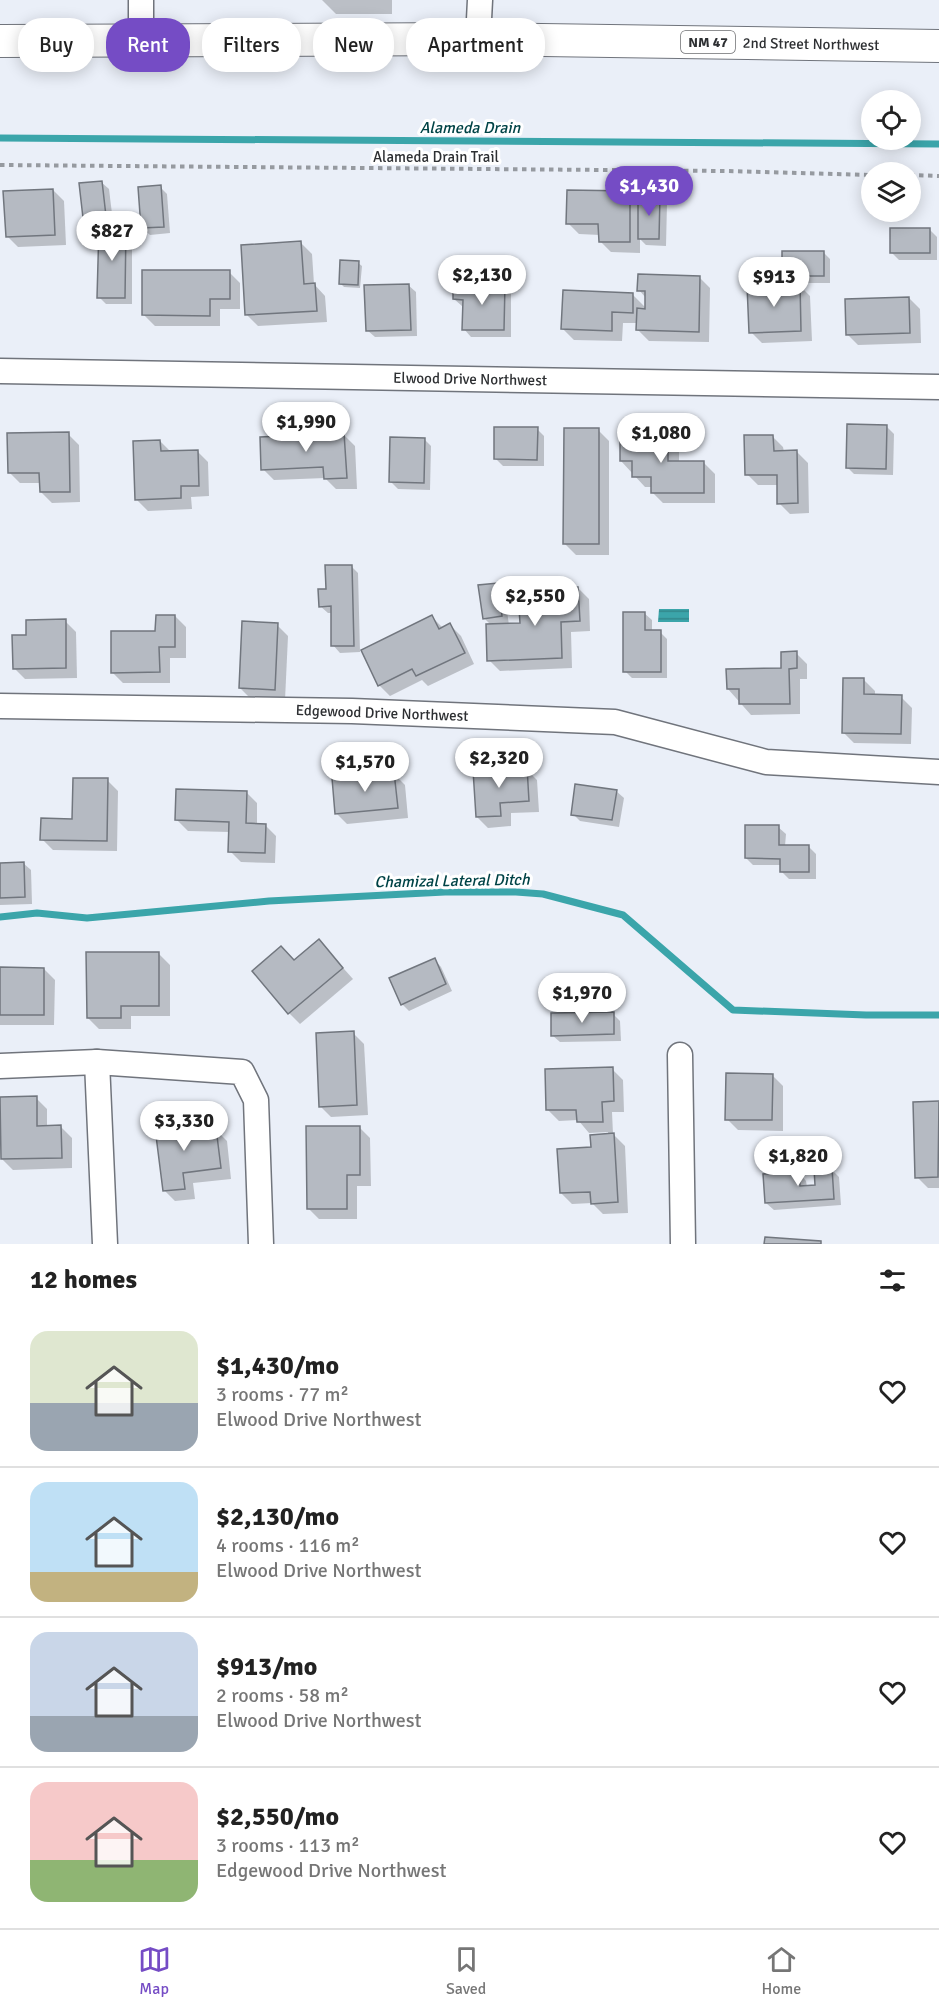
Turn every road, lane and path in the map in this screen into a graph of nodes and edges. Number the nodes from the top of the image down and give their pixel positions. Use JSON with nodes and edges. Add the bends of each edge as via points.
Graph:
{"nodes":[{"id":1,"x":141,"y":0,"type":"edge"},
{"id":2,"x":480,"y":0,"type":"edge"},
{"id":3,"x":141,"y":18,"type":"edge"},
{"id":4,"x":479,"y":18,"type":"edge"},
{"id":5,"x":406,"y":39,"type":"edge"},
{"id":6,"x":106,"y":40,"type":"edge"},
{"id":7,"x":190,"y":40,"type":"edge"},
{"id":8,"x":545,"y":40,"type":"edge"},
{"id":9,"x":0,"y":41,"type":"edge"},
{"id":10,"x":939,"y":46,"type":"edge"},
{"id":11,"x":0,"y":165,"type":"edge"},
{"id":12,"x":861,"y":175,"type":"edge"},
{"id":13,"x":921,"y":176,"type":"edge"},
{"id":14,"x":939,"y":176,"type":"edge"},
{"id":15,"x":0,"y":371,"type":"edge"},
{"id":16,"x":939,"y":387,"type":"edge"},
{"id":17,"x":0,"y":706,"type":"edge"},
{"id":18,"x":939,"y":772,"type":"edge"},
{"id":19,"x":680,"y":1055,"type":"dead end"},
{"id":20,"x":97,"y":1062,"type":"junction"},
{"id":21,"x":0,"y":1066,"type":"edge"},
{"id":22,"x":105,"y":1244,"type":"edge"},
{"id":23,"x":261,"y":1244,"type":"edge"},
{"id":24,"x":683,"y":1244,"type":"edge"}],
"edges":[{"from":1,"to":3,"type":"street"},
{"from":2,"to":4,"type":"street"},
{"from":5,"to":7,"type":"main road","name":"2nd Street Northwest","number":"NM 47"},
{"from":6,"to":9,"type":"main road","name":"2nd Street Northwest","number":"NM 47"},
{"from":8,"to":10,"type":"main road","name":"2nd Street Northwest","number":"NM 47"},
{"from":11,"to":12,"type":"path","name":"Alameda Drain Trail"},
{"from":13,"to":14,"type":"path"},
{"from":15,"to":16,"type":"street","name":"Elwood Drive Northwest"},
{"from":17,"to":18,"type":"street","name":"Edgewood Drive Northwest","via":[[352,711],[615,722],[765,762]]},
{"from":19,"to":24,"type":"street"},
{"from":20,"to":21,"type":"street"},
{"from":20,"to":22,"type":"street"},
{"from":20,"to":23,"type":"street","via":[[242,1072],[256,1101]]}]}
